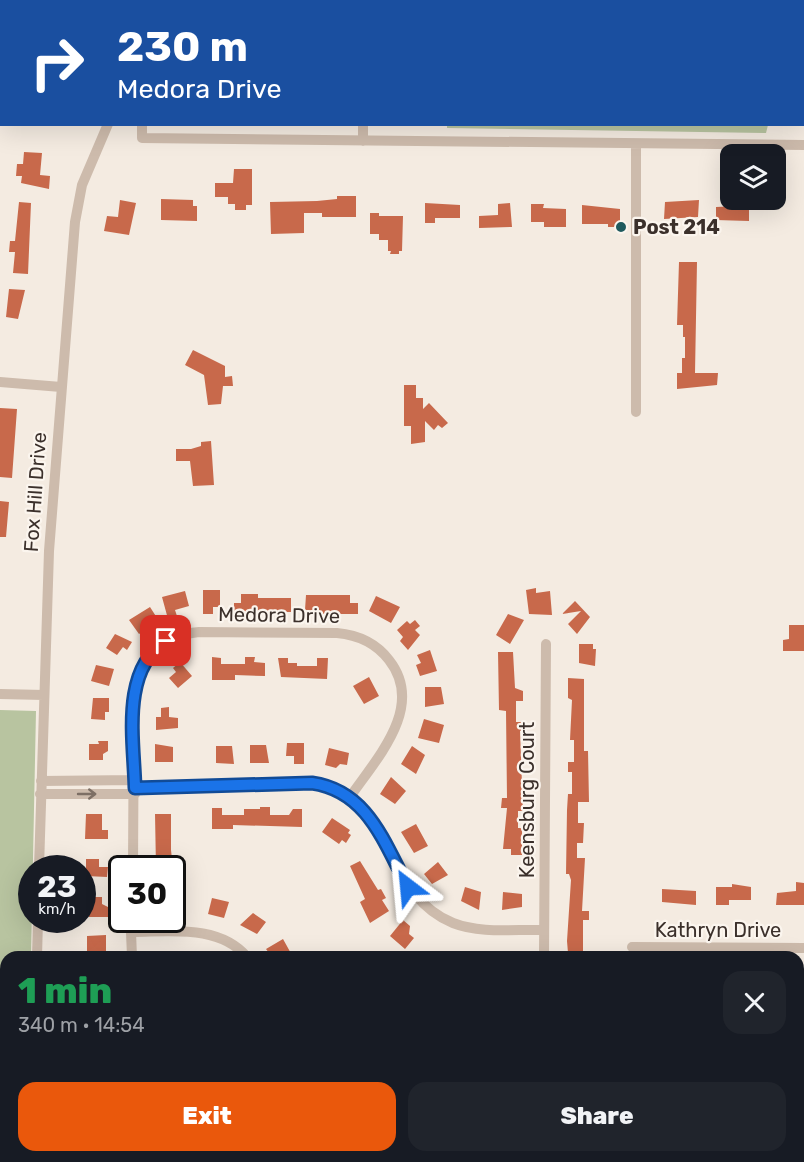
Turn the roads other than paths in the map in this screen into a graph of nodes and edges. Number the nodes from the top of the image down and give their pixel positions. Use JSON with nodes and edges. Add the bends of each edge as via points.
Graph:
{"nodes":[{"id":1,"x":107,"y":126,"type":"edge"},
{"id":2,"x":142,"y":126,"type":"edge"},
{"id":3,"x":363,"y":126,"type":"edge"},
{"id":4,"x":363,"y":141,"type":"junction"},
{"id":5,"x":636,"y":144,"type":"junction"},
{"id":6,"x":804,"y":145,"type":"edge"},
{"id":7,"x":0,"y":382,"type":"edge"},
{"id":8,"x":61,"y":387,"type":"junction"},
{"id":9,"x":636,"y":412,"type":"dead end"},
{"id":10,"x":546,"y":644,"type":"dead end"},
{"id":11,"x":0,"y":694,"type":"edge"},
{"id":12,"x":44,"y":695,"type":"junction"},
{"id":13,"x":41,"y":781,"type":"junction"},
{"id":14,"x":135,"y":787,"type":"junction"},
{"id":15,"x":40,"y":794,"type":"junction"},
{"id":16,"x":350,"y":797,"type":"junction"},
{"id":17,"x":39,"y":855,"type":"edge"},
{"id":18,"x":133,"y":855,"type":"edge"},
{"id":19,"x":544,"y":930,"type":"junction"},
{"id":20,"x":38,"y":933,"type":"edge"},
{"id":21,"x":131,"y":933,"type":"edge"},
{"id":22,"x":169,"y":933,"type":"edge"},
{"id":23,"x":632,"y":947,"type":"dead end"},
{"id":24,"x":804,"y":948,"type":"edge"},
{"id":25,"x":38,"y":951,"type":"edge"},
{"id":26,"x":132,"y":951,"type":"edge"},
{"id":27,"x":239,"y":951,"type":"edge"},
{"id":28,"x":544,"y":951,"type":"edge"}],
"edges":[{"from":1,"to":8,"type":"street","name":"Fox Hill Drive","via":[[88,168],[76,213]]},
{"from":2,"to":4,"type":"street","via":[[142,138]]},
{"from":3,"to":4,"type":"street"},
{"from":4,"to":5,"type":"street"},
{"from":5,"to":6,"type":"street"},
{"from":5,"to":9,"type":"street"},
{"from":7,"to":8,"type":"street"},
{"from":8,"to":12,"type":"street","name":"Fox Hill Drive"},
{"from":10,"to":19,"type":"street","name":"Keensburg Court"},
{"from":11,"to":12,"type":"street"},
{"from":12,"to":13,"type":"street","name":"Fox Hill Drive"},
{"from":13,"to":14,"type":"street"},
{"from":13,"to":15,"type":"street","name":"Fox Hill Drive"},
{"from":15,"to":14,"type":"street","one_way":true},
{"from":14,"to":16,"type":"street","via":[[312,783],[332,787]]},
{"from":14,"to":16,"type":"street","name":"Medora Drive","via":[[134,688],[143,664],[162,644],[199,632],[337,633],[359,637],[382,651],[397,673],[402,694],[395,729]]},
{"from":14,"to":18,"type":"street","name":"Medora Drive"},
{"from":15,"to":17,"type":"street","name":"Fox Hill Drive"},
{"from":16,"to":19,"type":"street","via":[[369,815],[403,880],[430,910],[471,928]]},
{"from":19,"to":28,"type":"street","name":"Keensburg Court"},
{"from":20,"to":25,"type":"street"},
{"from":21,"to":26,"type":"street"},
{"from":22,"to":27,"type":"street","via":[[207,934]]},
{"from":23,"to":24,"type":"street","name":"Kathryn Drive"}]}
